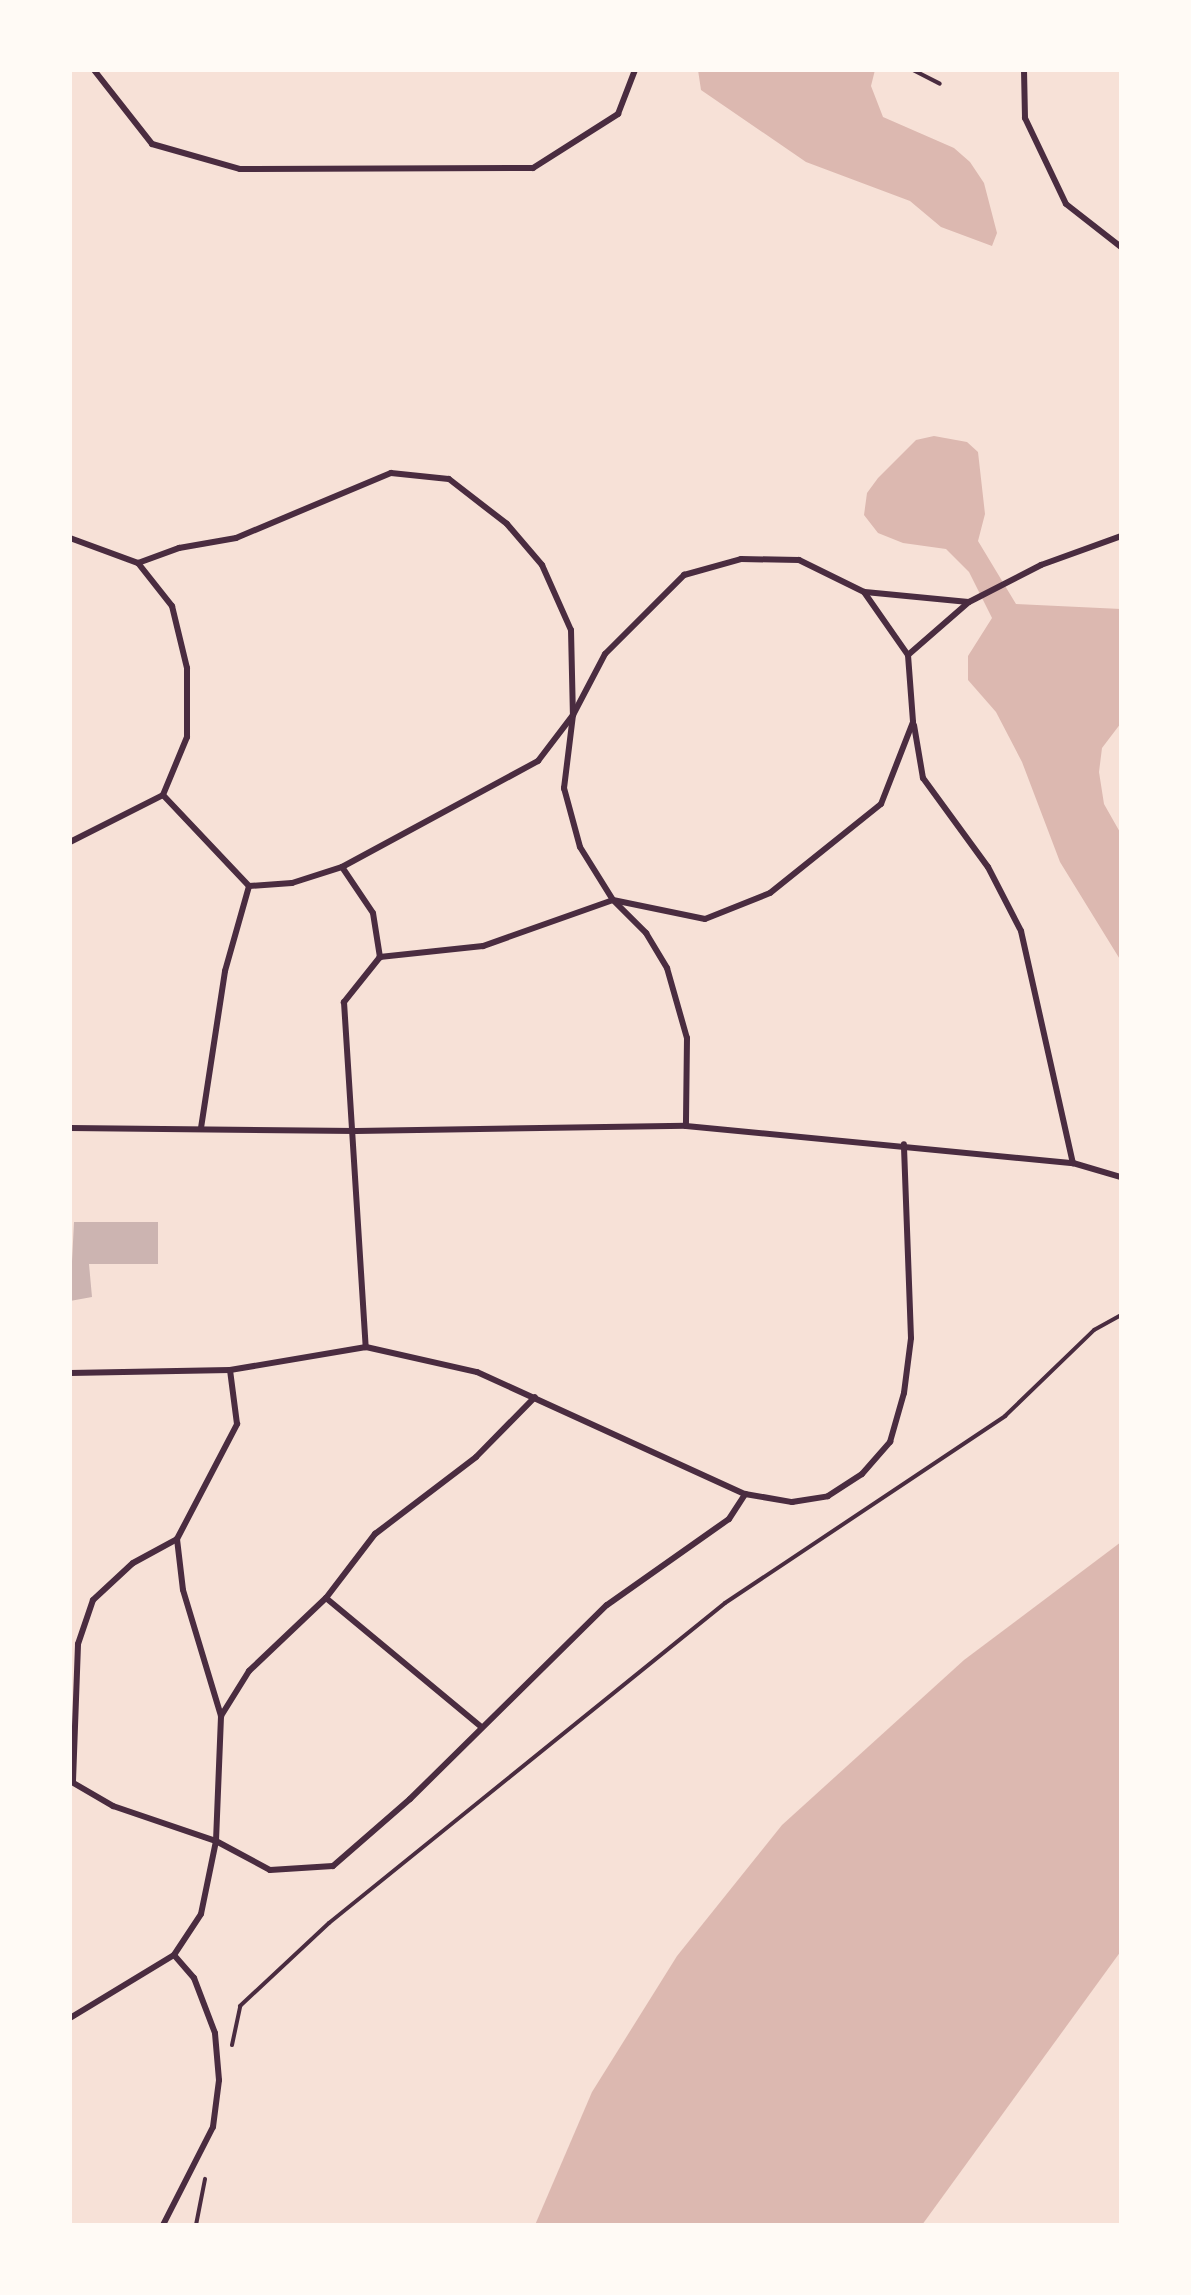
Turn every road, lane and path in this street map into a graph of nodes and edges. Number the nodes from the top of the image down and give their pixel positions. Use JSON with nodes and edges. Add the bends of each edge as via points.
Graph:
{"nodes":[{"id":1,"x":94,"y":70,"type":"edge"},
{"id":2,"x":635,"y":70,"type":"edge"},
{"id":3,"x":913,"y":70,"type":"edge"},
{"id":4,"x":1024,"y":70,"type":"edge"},
{"id":5,"x":940,"y":84,"type":"dead end"},
{"id":6,"x":1121,"y":247,"type":"edge"},
{"id":7,"x":1121,"y":536,"type":"edge"},
{"id":8,"x":70,"y":538,"type":"edge"},
{"id":9,"x":138,"y":563,"type":"junction"},
{"id":10,"x":864,"y":592,"type":"junction"},
{"id":11,"x":969,"y":602,"type":"junction"},
{"id":12,"x":908,"y":655,"type":"junction"},
{"id":13,"x":573,"y":715,"type":"junction"},
{"id":14,"x":913,"y":722,"type":"junction"},
{"id":15,"x":163,"y":795,"type":"junction"},
{"id":16,"x":70,"y":842,"type":"edge"},
{"id":17,"x":342,"y":867,"type":"junction"},
{"id":18,"x":249,"y":886,"type":"junction"},
{"id":19,"x":613,"y":900,"type":"junction"},
{"id":20,"x":380,"y":957,"type":"junction"},
{"id":21,"x":686,"y":1126,"type":"junction"},
{"id":22,"x":70,"y":1128,"type":"edge"},
{"id":23,"x":201,"y":1128,"type":"junction"},
{"id":24,"x":356,"y":1131,"type":"junction"},
{"id":25,"x":904,"y":1144,"type":"junction"},
{"id":26,"x":1073,"y":1163,"type":"junction"},
{"id":27,"x":1121,"y":1177,"type":"edge"},
{"id":28,"x":1121,"y":1315,"type":"edge"},
{"id":29,"x":366,"y":1347,"type":"junction"},
{"id":30,"x":230,"y":1370,"type":"junction"},
{"id":31,"x":70,"y":1373,"type":"edge"},
{"id":32,"x":535,"y":1397,"type":"junction"},
{"id":33,"x":745,"y":1494,"type":"junction"},
{"id":34,"x":177,"y":1539,"type":"junction"},
{"id":35,"x":326,"y":1598,"type":"junction"},
{"id":36,"x":70,"y":1640,"type":"edge"},
{"id":37,"x":78,"y":1644,"type":"junction"},
{"id":38,"x":221,"y":1716,"type":"junction"},
{"id":39,"x":480,"y":1726,"type":"junction"},
{"id":40,"x":71,"y":1781,"type":"edge"},
{"id":41,"x":216,"y":1841,"type":"junction"},
{"id":42,"x":174,"y":1955,"type":"junction"},
{"id":43,"x":70,"y":2018,"type":"edge"},
{"id":44,"x":231,"y":2053,"type":"dead end"},
{"id":45,"x":208,"y":2163,"type":"dead end"},
{"id":46,"x":163,"y":2225,"type":"edge"},
{"id":47,"x":196,"y":2225,"type":"edge"}],
"edges":[{"from":1,"to":2,"type":"lane","via":[[152,144],[240,169],[533,168],[618,114]]},
{"from":3,"to":5,"type":"path"},
{"from":4,"to":6,"type":"lane","via":[[1025,118],[1066,204]]},
{"from":7,"to":11,"type":"lane","via":[[1041,565]]},
{"from":8,"to":9,"type":"lane"},
{"from":9,"to":13,"type":"lane","via":[[179,548],[236,538],[391,473],[449,479],[507,524],[542,565],[571,630]]},
{"from":9,"to":15,"type":"lane","via":[[172,606],[187,668],[187,737]]},
{"from":10,"to":11,"type":"lane"},
{"from":10,"to":12,"type":"lane"},
{"from":10,"to":13,"type":"lane","via":[[799,560],[741,559],[684,575],[605,654]]},
{"from":11,"to":12,"type":"lane"},
{"from":12,"to":14,"type":"lane"},
{"from":13,"to":17,"type":"lane","via":[[538,761]]},
{"from":13,"to":19,"type":"lane","via":[[564,788],[580,847]]},
{"from":14,"to":19,"type":"lane","via":[[881,804],[770,893],[705,919]]},
{"from":14,"to":26,"type":"lane","via":[[923,778],[988,867],[1021,931]]},
{"from":15,"to":16,"type":"lane"},
{"from":15,"to":18,"type":"lane"},
{"from":17,"to":18,"type":"lane","via":[[292,883]]},
{"from":17,"to":20,"type":"lane","via":[[373,913]]},
{"from":18,"to":23,"type":"lane","via":[[225,971]]},
{"from":19,"to":20,"type":"lane","via":[[483,946]]},
{"from":19,"to":21,"type":"lane","via":[[646,933],[667,968],[687,1038]]},
{"from":20,"to":24,"type":"lane","via":[[344,1002],[344,1058]]},
{"from":21,"to":24,"type":"lane"},
{"from":21,"to":25,"type":"lane"},
{"from":22,"to":23,"type":"lane"},
{"from":23,"to":24,"type":"lane"},
{"from":24,"to":29,"type":"lane"},
{"from":25,"to":26,"type":"lane"},
{"from":25,"to":33,"type":"lane","via":[[911,1338],[890,1442],[862,1474],[828,1496],[792,1502]]},
{"from":26,"to":27,"type":"lane"},
{"from":28,"to":44,"type":"path","via":[[1094,1330],[1005,1416],[725,1603],[329,1923],[240,2006]]},
{"from":29,"to":30,"type":"lane"},
{"from":29,"to":32,"type":"lane","via":[[477,1372]]},
{"from":30,"to":31,"type":"lane"},
{"from":30,"to":34,"type":"lane","via":[[237,1424]]},
{"from":32,"to":33,"type":"lane"},
{"from":32,"to":35,"type":"lane","via":[[476,1457],[375,1534]]},
{"from":33,"to":39,"type":"lane","via":[[729,1519],[607,1605]]},
{"from":34,"to":37,"type":"lane","via":[[133,1563],[93,1600]]},
{"from":34,"to":38,"type":"lane","via":[[183,1590]]},
{"from":35,"to":38,"type":"lane","via":[[249,1671]]},
{"from":35,"to":39,"type":"lane"},
{"from":36,"to":37,"type":"lane"},
{"from":37,"to":40,"type":"lane"},
{"from":38,"to":41,"type":"lane"},
{"from":39,"to":41,"type":"lane","via":[[410,1799],[333,1866],[270,1870]]},
{"from":40,"to":41,"type":"lane","via":[[113,1806]]},
{"from":41,"to":42,"type":"lane","via":[[201,1914]]},
{"from":42,"to":43,"type":"lane"},
{"from":42,"to":46,"type":"lane","via":[[194,1978],[215,2033],[219,2080],[213,2127]]},
{"from":45,"to":47,"type":"path"}]}
